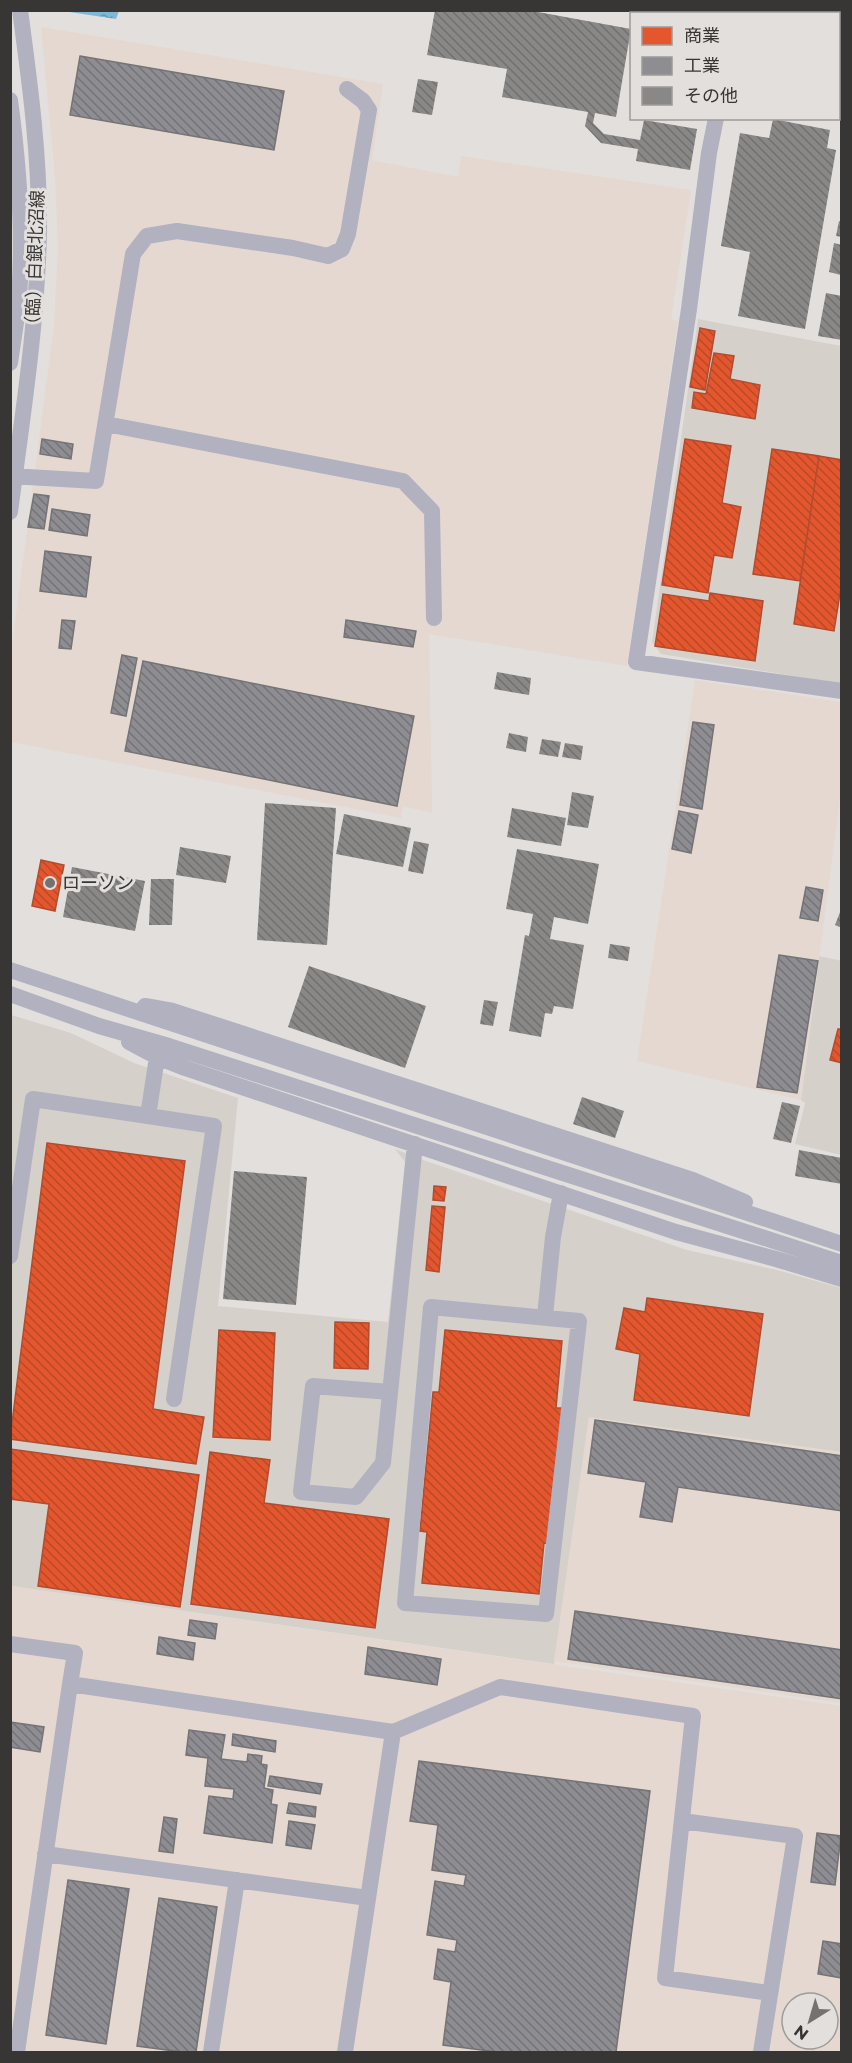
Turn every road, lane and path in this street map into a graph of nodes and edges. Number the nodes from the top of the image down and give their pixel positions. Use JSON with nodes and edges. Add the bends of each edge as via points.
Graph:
{"nodes":[{"id":1,"x":20,"y":10,"type":"edge"},
{"id":2,"x":346,"y":89,"type":"dead end"},
{"id":3,"x":10,"y":100,"type":"edge"},
{"id":4,"x":716,"y":120,"type":"edge"},
{"id":5,"x":10,"y":363,"type":"edge"},
{"id":6,"x":105,"y":424,"type":"junction"},
{"id":7,"x":13,"y":476,"type":"edge"},
{"id":8,"x":10,"y":512,"type":"edge"},
{"id":9,"x":434,"y":618,"type":"dead end"},
{"id":10,"x":842,"y":691,"type":"edge"},
{"id":11,"x":10,"y":970,"type":"edge"},
{"id":12,"x":10,"y":994,"type":"edge"},
{"id":13,"x":106,"y":1000,"type":"junction"},
{"id":14,"x":163,"y":1052,"type":"junction"},
{"id":15,"x":148,"y":1116,"type":"junction"},
{"id":16,"x":416,"y":1144,"type":"junction"},
{"id":17,"x":561,"y":1193,"type":"junction"},
{"id":18,"x":842,"y":1237,"type":"edge"},
{"id":19,"x":842,"y":1244,"type":"edge"},
{"id":20,"x":10,"y":1256,"type":"edge"},
{"id":21,"x":842,"y":1263,"type":"edge"},
{"id":22,"x":842,"y":1279,"type":"edge"},
{"id":23,"x":545,"y":1316,"type":"junction"},
{"id":24,"x":390,"y":1392,"type":"junction"},
{"id":25,"x":174,"y":1399,"type":"dead end"},
{"id":26,"x":10,"y":1644,"type":"edge"},
{"id":27,"x":70,"y":1684,"type":"junction"},
{"id":28,"x":393,"y":1732,"type":"junction"},
{"id":29,"x":682,"y":1821,"type":"junction"},
{"id":30,"x":45,"y":1854,"type":"junction"},
{"id":31,"x":237,"y":1880,"type":"junction"},
{"id":32,"x":368,"y":1898,"type":"junction"},
{"id":33,"x":769,"y":1993,"type":"junction"},
{"id":34,"x":17,"y":2052,"type":"edge"},
{"id":35,"x":211,"y":2052,"type":"edge"},
{"id":36,"x":345,"y":2052,"type":"edge"},
{"id":37,"x":760,"y":2052,"type":"edge"}],
"edges":[{"from":1,"to":7,"type":"street","name":"（臨）白銀北沼線","via":[[38,170],[39,231],[36,302]]},
{"from":2,"to":6,"type":"street","via":[[369,110],[348,234],[342,249],[328,256],[177,231],[147,236],[133,254]]},
{"from":3,"to":5,"type":"street","name":"（臨）白銀北沼線","via":[[21,230],[19,298]]},
{"from":4,"to":10,"type":"street","via":[[636,662]]},
{"from":6,"to":7,"type":"street","via":[[96,481]]},
{"from":6,"to":9,"type":"street","via":[[404,481],[432,511]]},
{"from":7,"to":8,"type":"street","name":"（臨）白銀北沼線"},
{"from":11,"to":13,"type":"street"},
{"from":12,"to":14,"type":"street"},
{"from":13,"to":18,"type":"street","via":[[173,1011],[693,1180],[783,1218]]},
{"from":13,"to":19,"type":"street"},
{"from":14,"to":15,"type":"street"},
{"from":14,"to":16,"type":"street"},
{"from":14,"to":21,"type":"street"},
{"from":15,"to":20,"type":"street","via":[[33,1099]]},
{"from":15,"to":25,"type":"street","via":[[214,1126]]},
{"from":16,"to":17,"type":"street"},
{"from":16,"to":24,"type":"street"},
{"from":17,"to":22,"type":"street","via":[[676,1232]]},
{"from":17,"to":23,"type":"street"},
{"from":23,"to":23,"type":"street","via":[[431,1307],[405,1603],[546,1614],[579,1321]]},
{"from":24,"to":24,"type":"street","via":[[383,1463],[356,1497],[301,1492],[313,1386]]},
{"from":26,"to":27,"type":"street","via":[[75,1653]]},
{"from":27,"to":28,"type":"street"},
{"from":27,"to":30,"type":"street"},
{"from":28,"to":29,"type":"street","via":[[500,1687],[693,1716]]},
{"from":28,"to":32,"type":"street"},
{"from":29,"to":33,"type":"street","via":[[665,1978]]},
{"from":29,"to":33,"type":"street","via":[[795,1836]]},
{"from":30,"to":31,"type":"street"},
{"from":30,"to":34,"type":"street"},
{"from":31,"to":32,"type":"street"},
{"from":31,"to":35,"type":"street"},
{"from":32,"to":36,"type":"street"},
{"from":33,"to":37,"type":"street"}]}
